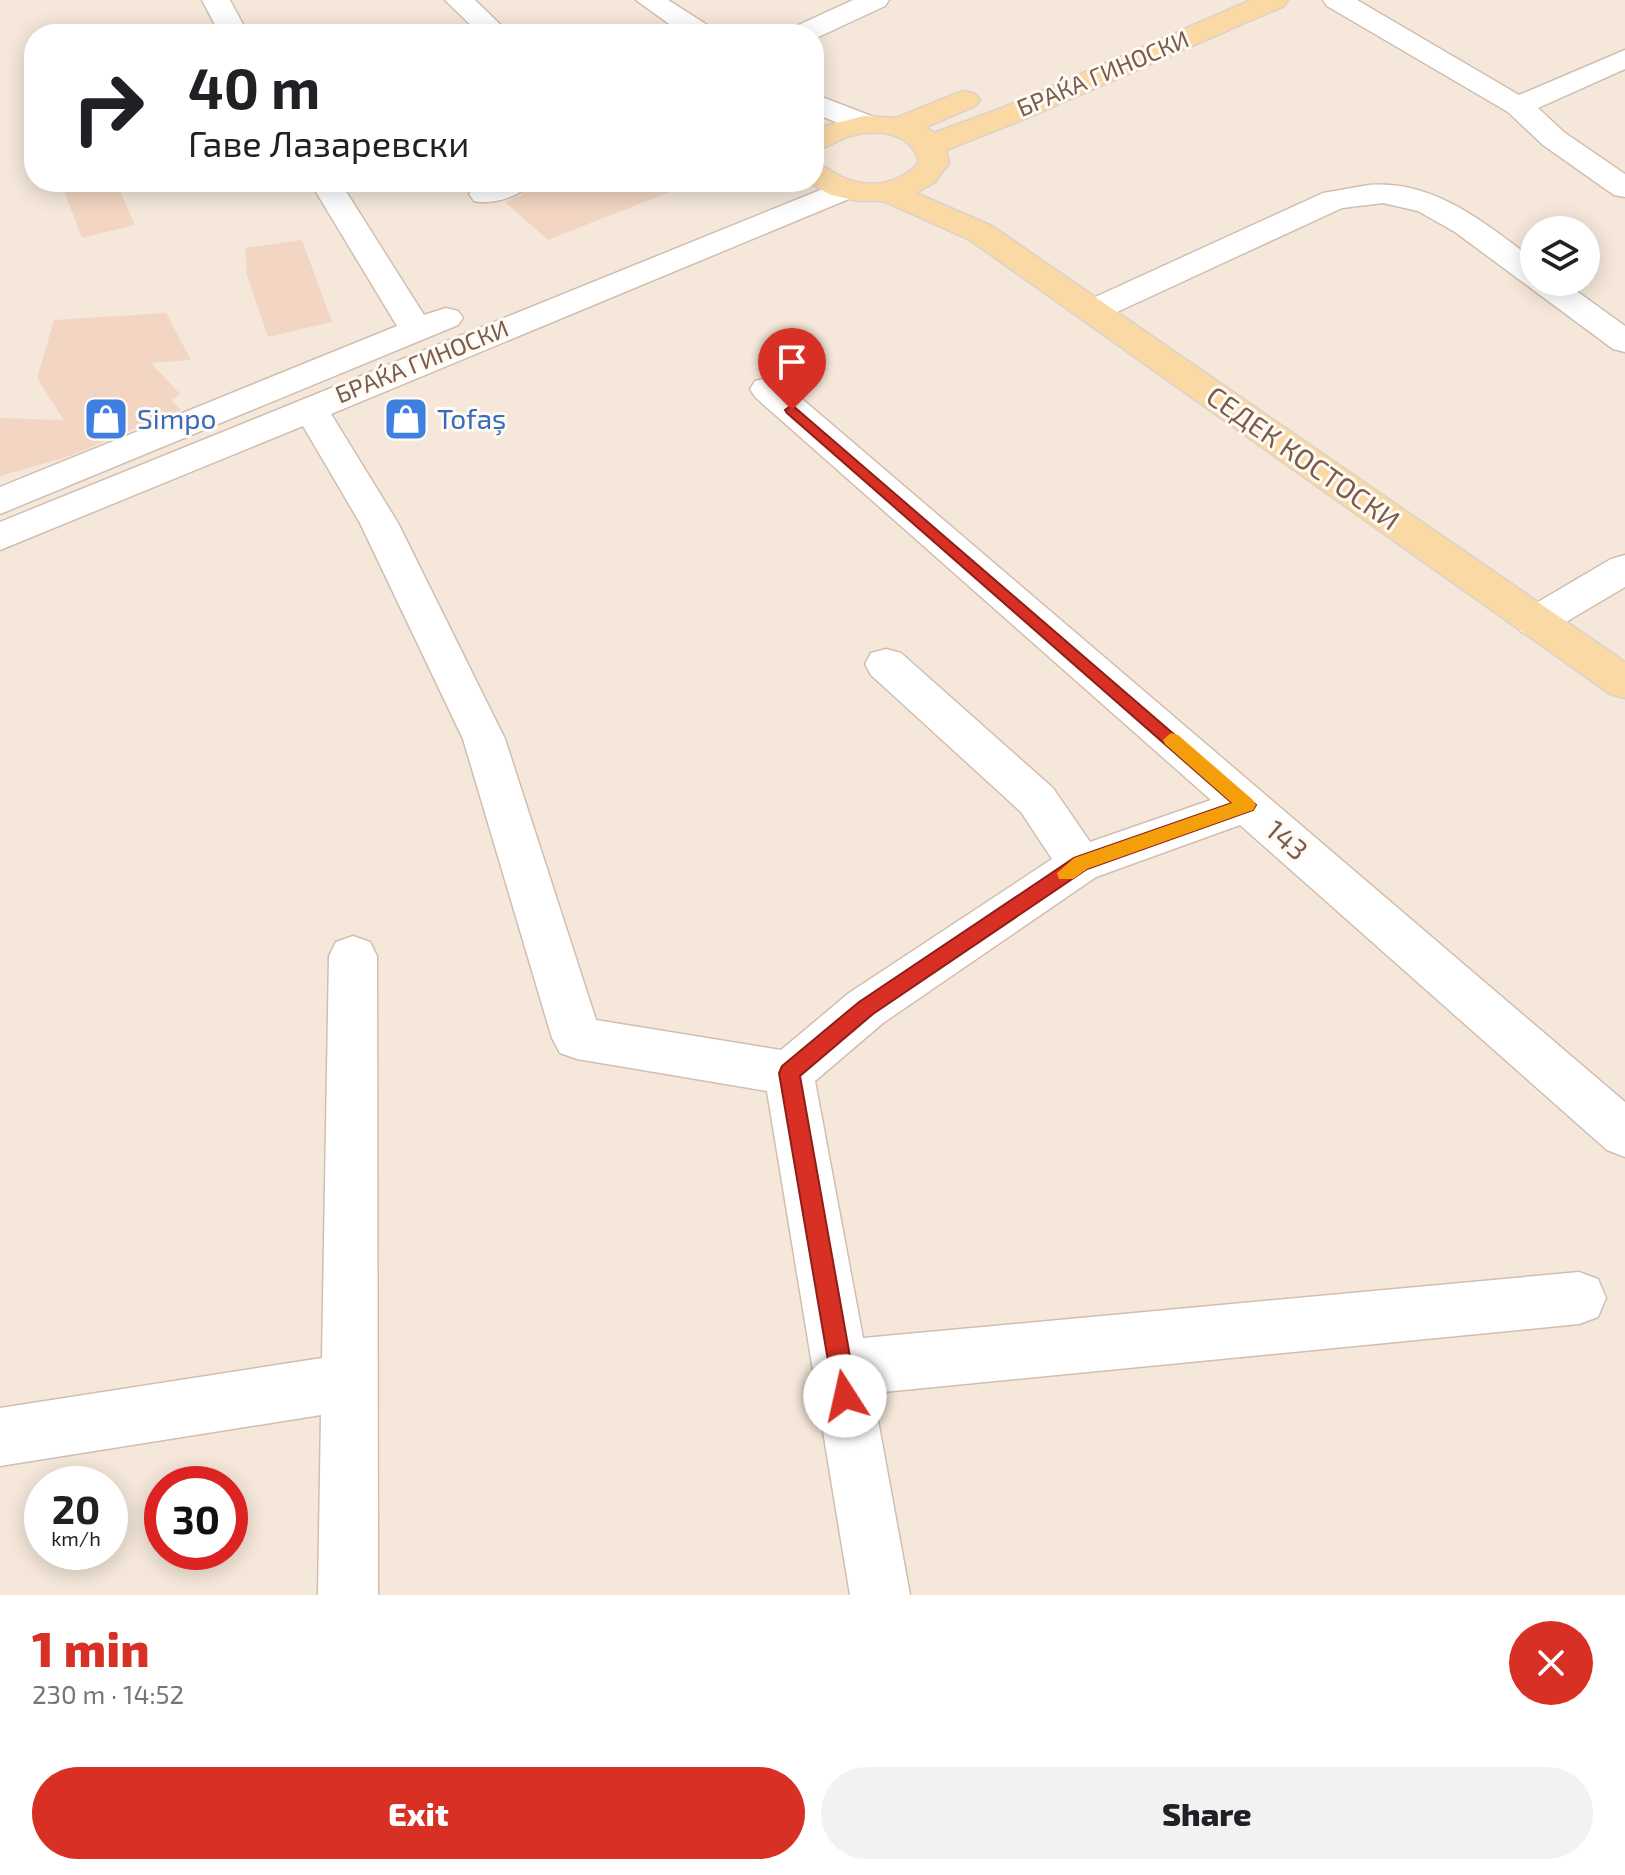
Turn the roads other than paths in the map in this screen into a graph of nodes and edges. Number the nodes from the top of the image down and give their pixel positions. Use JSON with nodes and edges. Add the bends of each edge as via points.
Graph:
{"nodes":[{"id":1,"x":216,"y":0,"type":"edge"},
{"id":2,"x":459,"y":0,"type":"edge"},
{"id":3,"x":650,"y":0,"type":"edge"},
{"id":4,"x":875,"y":0,"type":"edge"},
{"id":5,"x":1208,"y":0,"type":"edge"},
{"id":6,"x":1274,"y":0,"type":"edge"},
{"id":7,"x":1337,"y":0,"type":"edge"},
{"id":8,"x":1165,"y":18,"type":"dead end"},
{"id":9,"x":229,"y":24,"type":"edge"},
{"id":10,"x":485,"y":24,"type":"edge"},
{"id":11,"x":687,"y":24,"type":"edge"},
{"id":12,"x":823,"y":24,"type":"edge"},
{"id":13,"x":1625,"y":59,"type":"edge"},
{"id":14,"x":992,"y":89,"type":"dead end"},
{"id":15,"x":1518,"y":106,"type":"junction"},
{"id":16,"x":824,"y":107,"type":"edge"},
{"id":17,"x":863,"y":123,"type":"junction"},
{"id":18,"x":899,"y":127,"type":"junction"},
{"id":19,"x":824,"y":134,"type":"edge"},
{"id":20,"x":932,"y":154,"type":"junction"},
{"id":21,"x":824,"y":179,"type":"edge"},
{"id":22,"x":1625,"y":188,"type":"edge"},
{"id":23,"x":845,"y":189,"type":"junction"},
{"id":24,"x":886,"y":191,"type":"junction"},
{"id":25,"x":331,"y":192,"type":"edge"},
{"id":26,"x":490,"y":192,"type":"edge"},
{"id":27,"x":757,"y":192,"type":"edge"},
{"id":28,"x":485,"y":194,"type":"dead end"},
{"id":29,"x":981,"y":233,"type":"junction"},
{"id":30,"x":1520,"y":266,"type":"edge"},
{"id":31,"x":1561,"y":296,"type":"edge"},
{"id":32,"x":1092,"y":311,"type":"junction"},
{"id":33,"x":417,"y":330,"type":"junction"},
{"id":34,"x":1625,"y":342,"type":"edge"},
{"id":35,"x":768,"y":389,"type":"dead end"},
{"id":36,"x":310,"y":408,"type":"junction"},
{"id":37,"x":0,"y":501,"type":"edge"},
{"id":38,"x":0,"y":537,"type":"edge"},
{"id":39,"x":1625,"y":569,"type":"edge"},
{"id":40,"x":1535,"y":622,"type":"junction"},
{"id":41,"x":886,"y":664,"type":"dead end"},
{"id":42,"x":1625,"y":683,"type":"edge"},
{"id":43,"x":1247,"y":805,"type":"junction"},
{"id":44,"x":1080,"y":864,"type":"junction"},
{"id":45,"x":353,"y":956,"type":"dead end"},
{"id":46,"x":789,"y":1073,"type":"junction"},
{"id":47,"x":1625,"y":1134,"type":"edge"},
{"id":48,"x":1579,"y":1298,"type":"dead end"},
{"id":49,"x":840,"y":1368,"type":"junction"},
{"id":50,"x":350,"y":1382,"type":"junction"},
{"id":51,"x":0,"y":1437,"type":"edge"},
{"id":52,"x":348,"y":1595,"type":"edge"},
{"id":53,"x":880,"y":1595,"type":"edge"}],
"edges":[{"from":1,"to":9,"type":"street"},
{"from":2,"to":10,"type":"street"},
{"from":3,"to":11,"type":"street"},
{"from":4,"to":12,"type":"street"},
{"from":5,"to":8,"type":"main road","name":"БРАЌА ГИНОСКИ"},
{"from":6,"to":20,"type":"main road","name":"БРАЌА ГИНОСКИ"},
{"from":7,"to":15,"type":"street"},
{"from":13,"to":15,"type":"street"},
{"from":14,"to":18,"type":"main road","name":"БРАЌА ГИНОСКИ"},
{"from":15,"to":22,"type":"street","via":[[1554,139]]},
{"from":16,"to":17,"type":"street"},
{"from":17,"to":18,"type":"main road","name":"БРАЌА ГИНОСКИ"},
{"from":17,"to":19,"type":"main road","name":"БРАЌА ГИНОСКИ"},
{"from":18,"to":20,"type":"main road","name":"БРАЌА ГИНОСКИ","via":[[912,132]]},
{"from":20,"to":24,"type":"main road","name":"БРАЌА ГИНОСКИ","via":[[919,181]]},
{"from":20,"to":29,"type":"main road"},
{"from":21,"to":23,"type":"main road","name":"БРАЌА ГИНОСКИ"},
{"from":23,"to":24,"type":"main road","name":"БРАЌА ГИНОСКИ"},
{"from":23,"to":36,"type":"street","name":"БРАЌА ГИНОСКИ"},
{"from":24,"to":29,"type":"main road"},
{"from":25,"to":33,"type":"street"},
{"from":26,"to":28,"type":"street"},
{"from":27,"to":33,"type":"street","name":"БРАЌА ГИНОСКИ"},
{"from":29,"to":32,"type":"main road","name":"СЕДЕК КОСТОСКИ"},
{"from":30,"to":32,"type":"street","via":[[1441,211],[1412,199],[1368,194],[1334,200]]},
{"from":31,"to":34,"type":"street"},
{"from":32,"to":40,"type":"main road","name":"СЕДЕК КОСТОСКИ"},
{"from":33,"to":37,"type":"street","name":"БРАЌА ГИНОСКИ"},
{"from":35,"to":43,"type":"street","name":"143"},
{"from":36,"to":38,"type":"street","name":"БРАЌА ГИНОСКИ"},
{"from":36,"to":46,"type":"street","via":[[379,523],[484,739],[577,1038]]},
{"from":39,"to":40,"type":"street"},
{"from":40,"to":42,"type":"main road","name":"СЕДЕК КОСТОСКИ"},
{"from":41,"to":44,"type":"street","via":[[1037,800]]},
{"from":43,"to":44,"type":"street"},
{"from":43,"to":47,"type":"street","name":"143"},
{"from":44,"to":46,"type":"street","via":[[866,1008]]},
{"from":45,"to":50,"type":"street"},
{"from":46,"to":49,"type":"street"},
{"from":48,"to":49,"type":"street"},
{"from":49,"to":53,"type":"street"},
{"from":50,"to":51,"type":"street"},
{"from":50,"to":52,"type":"street"}]}
